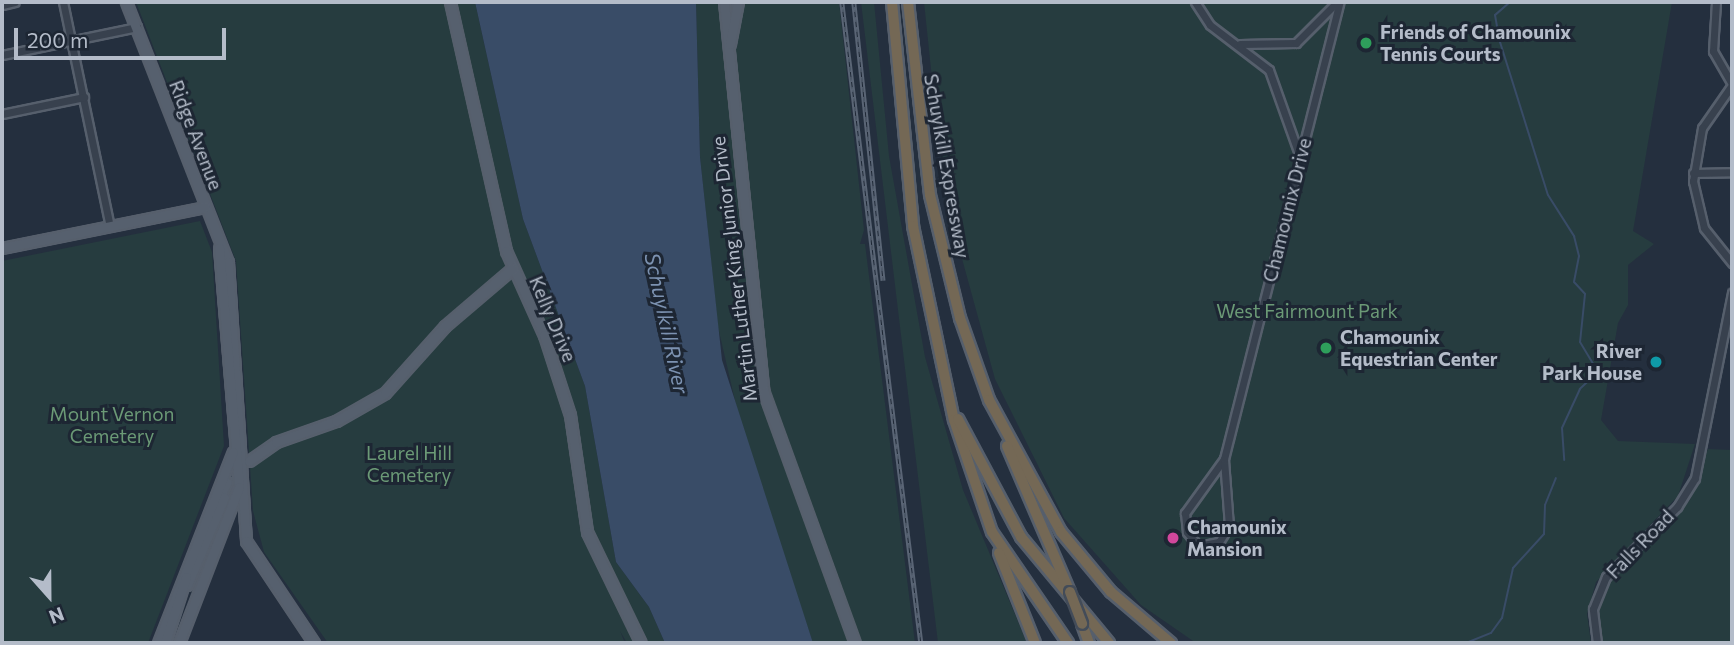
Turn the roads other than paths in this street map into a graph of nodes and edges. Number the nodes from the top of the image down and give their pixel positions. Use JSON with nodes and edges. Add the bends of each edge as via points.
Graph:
{"nodes":[{"id":1,"x":15,"y":2,"type":"edge"},
{"id":2,"x":63,"y":2,"type":"edge"},
{"id":3,"x":126,"y":2,"type":"edge"},
{"id":4,"x":450,"y":2,"type":"edge"},
{"id":5,"x":724,"y":2,"type":"edge"},
{"id":6,"x":738,"y":2,"type":"edge"},
{"id":7,"x":892,"y":2,"type":"edge"},
{"id":8,"x":908,"y":2,"type":"edge"},
{"id":9,"x":1195,"y":2,"type":"edge"},
{"id":10,"x":1339,"y":2,"type":"edge"},
{"id":11,"x":1716,"y":2,"type":"edge"},
{"id":12,"x":2,"y":5,"type":"edge"},
{"id":13,"x":137,"y":27,"type":"junction"},
{"id":14,"x":72,"y":40,"type":"junction"},
{"id":15,"x":1240,"y":44,"type":"junction"},
{"id":16,"x":2,"y":55,"type":"edge"},
{"id":17,"x":728,"y":56,"type":"junction"},
{"id":18,"x":1732,"y":85,"type":"edge"},
{"id":19,"x":84,"y":97,"type":"junction"},
{"id":20,"x":2,"y":114,"type":"edge"},
{"id":21,"x":1301,"y":158,"type":"junction"},
{"id":22,"x":1732,"y":172,"type":"edge"},
{"id":23,"x":1693,"y":173,"type":"junction"},
{"id":24,"x":205,"y":207,"type":"junction"},
{"id":25,"x":110,"y":226,"type":"junction"},
{"id":26,"x":218,"y":242,"type":"junction"},
{"id":27,"x":2,"y":248,"type":"edge"},
{"id":28,"x":1732,"y":263,"type":"edge"},
{"id":29,"x":513,"y":268,"type":"junction"},
{"id":30,"x":1732,"y":293,"type":"edge"},
{"id":31,"x":989,"y":400,"type":"junction"},
{"id":32,"x":950,"y":405,"type":"junction"},
{"id":33,"x":233,"y":450,"type":"junction"},
{"id":34,"x":249,"y":458,"type":"dead end"},
{"id":35,"x":1224,"y":459,"type":"junction"},
{"id":36,"x":228,"y":486,"type":"tunnel mouth"},
{"id":37,"x":240,"y":486,"type":"junction"},
{"id":38,"x":243,"y":527,"type":"junction"},
{"id":39,"x":222,"y":528,"type":"junction"},
{"id":40,"x":992,"y":532,"type":"junction"},
{"id":41,"x":1143,"y":622,"type":"junction"},
{"id":42,"x":158,"y":643,"type":"edge"},
{"id":43,"x":168,"y":643,"type":"edge"},
{"id":44,"x":178,"y":643,"type":"edge"},
{"id":45,"x":314,"y":643,"type":"edge"},
{"id":46,"x":641,"y":643,"type":"edge"},
{"id":47,"x":855,"y":643,"type":"edge"},
{"id":48,"x":1035,"y":643,"type":"edge"},
{"id":49,"x":1068,"y":643,"type":"edge"},
{"id":50,"x":1089,"y":643,"type":"edge"},
{"id":51,"x":1109,"y":643,"type":"edge"},
{"id":52,"x":1171,"y":643,"type":"edge"},
{"id":53,"x":1180,"y":643,"type":"edge"},
{"id":54,"x":1597,"y":643,"type":"edge"}],
"edges":[{"from":1,"to":12,"type":"street"},
{"from":2,"to":14,"type":"street"},
{"from":3,"to":13,"type":"main road","name":"Ridge Avenue"},
{"from":4,"to":29,"type":"main road","name":"Kelly Drive"},
{"from":5,"to":17,"type":"main road","name":"Martin Luther King Junior Drive"},
{"from":6,"to":17,"type":"main road"},
{"from":7,"to":32,"type":"highway","name":"Schuylkill Expressway","via":[[911,213]]},
{"from":8,"to":31,"type":"highway","name":"Schuylkill Expressway","via":[[930,195],[960,318]]},
{"from":9,"to":15,"type":"street","via":[[1210,25]]},
{"from":10,"to":15,"type":"street","via":[[1296,43]]},
{"from":10,"to":21,"type":"street","name":"Chamounix Drive"},
{"from":11,"to":18,"type":"street","via":[[1711,44]]},
{"from":13,"to":14,"type":"street"},
{"from":13,"to":24,"type":"main road","name":"Ridge Avenue"},
{"from":14,"to":16,"type":"street"},
{"from":14,"to":19,"type":"street"},
{"from":15,"to":21,"type":"street","via":[[1274,77]]},
{"from":17,"to":47,"type":"main road","name":"Martin Luther King Junior Drive","via":[[763,386],[780,449]]},
{"from":18,"to":23,"type":"street","via":[[1702,128]]},
{"from":19,"to":20,"type":"street"},
{"from":19,"to":25,"type":"street"},
{"from":21,"to":35,"type":"street","name":"Chamounix Drive"},
{"from":22,"to":23,"type":"street"},
{"from":23,"to":28,"type":"street","via":[[1701,221]]},
{"from":24,"to":25,"type":"main road"},
{"from":24,"to":26,"type":"main road","name":"Ridge Avenue"},
{"from":25,"to":27,"type":"main road"},
{"from":26,"to":33,"type":"main road","name":"Ridge Avenue"},
{"from":26,"to":37,"type":"main road","name":"Ridge Avenue","via":[[229,274]]},
{"from":29,"to":34,"type":"main road","via":[[445,326],[391,387],[353,412],[285,433]]},
{"from":29,"to":46,"type":"main road","name":"Kelly Drive","via":[[544,335],[570,415],[591,547]]},
{"from":30,"to":54,"type":"street","name":"Falls Road","via":[[1701,448],[1683,499],[1603,583],[1593,609]]},
{"from":31,"to":41,"type":"highway","name":"Schuylkill Expressway","via":[[1061,533]]},
{"from":31,"to":50,"type":"highway","bridge":true},
{"from":32,"to":40,"type":"highway","name":"Schuylkill Expressway"},
{"from":32,"to":51,"type":"highway","via":[[1021,537]]},
{"from":33,"to":37,"type":"main road","name":"Ridge Avenue"},
{"from":33,"to":42,"type":"main road"},
{"from":35,"to":35,"type":"street","name":"Chamounix Drive","via":[[1185,513],[1187,532],[1198,546],[1219,542],[1229,526]]},
{"from":36,"to":43,"type":"main road","via":[[184,580]]},
{"from":37,"to":38,"type":"main road","name":"Ridge Avenue"},
{"from":37,"to":39,"type":"main road"},
{"from":38,"to":39,"type":"main road"},
{"from":38,"to":45,"type":"main road","name":"Ridge Avenue","via":[[253,556]]},
{"from":39,"to":44,"type":"main road"},
{"from":40,"to":48,"type":"highway"},
{"from":40,"to":49,"type":"highway","name":"Schuylkill Expressway"},
{"from":41,"to":52,"type":"highway","name":"Schuylkill Expressway"},
{"from":41,"to":53,"type":"highway"}]}
